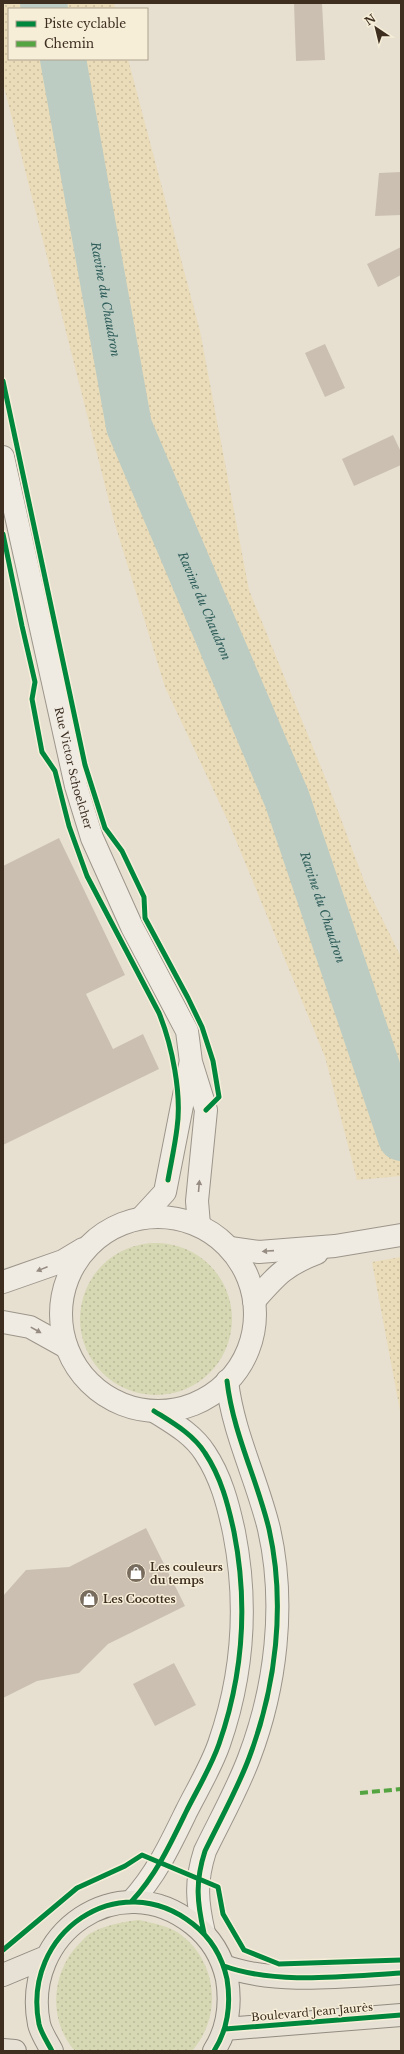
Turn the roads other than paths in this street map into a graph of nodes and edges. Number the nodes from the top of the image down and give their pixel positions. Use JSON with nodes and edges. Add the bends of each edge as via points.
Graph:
{"nodes":[{"id":1,"x":3,"y":457,"type":"edge"},
{"id":2,"x":191,"y":1062,"type":"junction"},
{"id":3,"x":142,"y":1217,"type":"junction"},
{"id":4,"x":199,"y":1225,"type":"junction"},
{"id":5,"x":401,"y":1235,"type":"edge"},
{"id":6,"x":89,"y":1245,"type":"junction"},
{"id":7,"x":335,"y":1246,"type":"junction"},
{"id":8,"x":230,"y":1248,"type":"junction"},
{"id":9,"x":3,"y":1282,"type":"edge"},
{"id":10,"x":254,"y":1301,"type":"junction"},
{"id":11,"x":3,"y":1322,"type":"edge"},
{"id":12,"x":66,"y":1347,"type":"junction"},
{"id":13,"x":226,"y":1381,"type":"junction"},
{"id":14,"x":154,"y":1411,"type":"junction"},
{"id":15,"x":131,"y":1902,"type":"junction"},
{"id":16,"x":204,"y":1933,"type":"junction"},
{"id":17,"x":46,"y":1957,"type":"junction"},
{"id":18,"x":224,"y":1966,"type":"junction"},
{"id":19,"x":401,"y":1973,"type":"edge"},
{"id":20,"x":3,"y":1975,"type":"edge"},
{"id":21,"x":401,"y":2015,"type":"edge"},
{"id":22,"x":225,"y":2028,"type":"junction"},
{"id":23,"x":3,"y":2050,"type":"edge"},
{"id":24,"x":15,"y":2051,"type":"edge"},
{"id":25,"x":52,"y":2051,"type":"edge"},
{"id":26,"x":214,"y":2051,"type":"edge"}],
"edges":[{"from":1,"to":2,"type":"main road","name":"Rue Victor Schoelcher","via":[[76,786],[92,838],[132,927],[186,1031]]},
{"from":2,"to":3,"type":"main road","name":"Rue Victor Schoelcher","via":[[165,1192]]},
{"from":4,"to":2,"type":"main road","name":"Rue Victor Schoelcher","one_way":true,"via":[[197,1201],[206,1110]]},
{"from":3,"to":4,"type":"main road","via":[[172,1217]]},
{"from":3,"to":6,"type":"main road","via":[[114,1227]]},
{"from":4,"to":8,"type":"main road"},
{"from":5,"to":7,"type":"main road"},
{"from":6,"to":9,"type":"main road","one_way":true,"via":[[63,1261]]},
{"from":6,"to":12,"type":"main road","via":[[68,1275],[60,1311]]},
{"from":7,"to":8,"type":"main road","one_way":true,"via":[[259,1252]]},
{"from":7,"to":10,"type":"main road","via":[[296,1261],[278,1273]]},
{"from":8,"to":10,"type":"main road","via":[[246,1272]]},
{"from":10,"to":13,"type":"main road","via":[[254,1332],[242,1361]]},
{"from":11,"to":12,"type":"main road","one_way":true,"via":[[30,1326]]},
{"from":12,"to":14,"type":"main road","via":[[78,1370],[96,1389],[118,1402]]},
{"from":13,"to":14,"type":"main road","via":[[198,1402],[170,1410]]},
{"from":13,"to":16,"type":"main road","via":[[233,1417],[269,1531],[277,1594],[276,1652],[263,1717],[249,1759],[205,1851],[200,1867],[197,1903]]},
{"from":14,"to":15,"type":"main road","via":[[190,1435],[205,1452],[218,1477],[230,1515],[240,1563],[243,1615],[239,1663],[219,1745],[161,1863],[147,1885]]},
{"from":15,"to":16,"type":"main road","via":[[158,1905],[183,1916]]},
{"from":15,"to":17,"type":"main road","via":[[104,1906],[81,1918],[60,1935]]},
{"from":16,"to":18,"type":"main road"},
{"from":17,"to":20,"type":"main road"},
{"from":17,"to":25,"type":"main road","via":[[36,1991],[39,2025]]},
{"from":18,"to":19,"type":"main road","via":[[244,1973],[273,1977]]},
{"from":18,"to":22,"type":"main road","via":[[230,1998]]},
{"from":21,"to":22,"type":"main road","name":"Boulevard Jean Jaurès"},
{"from":22,"to":26,"type":"main road"},
{"from":23,"to":24,"type":"main road"}]}
